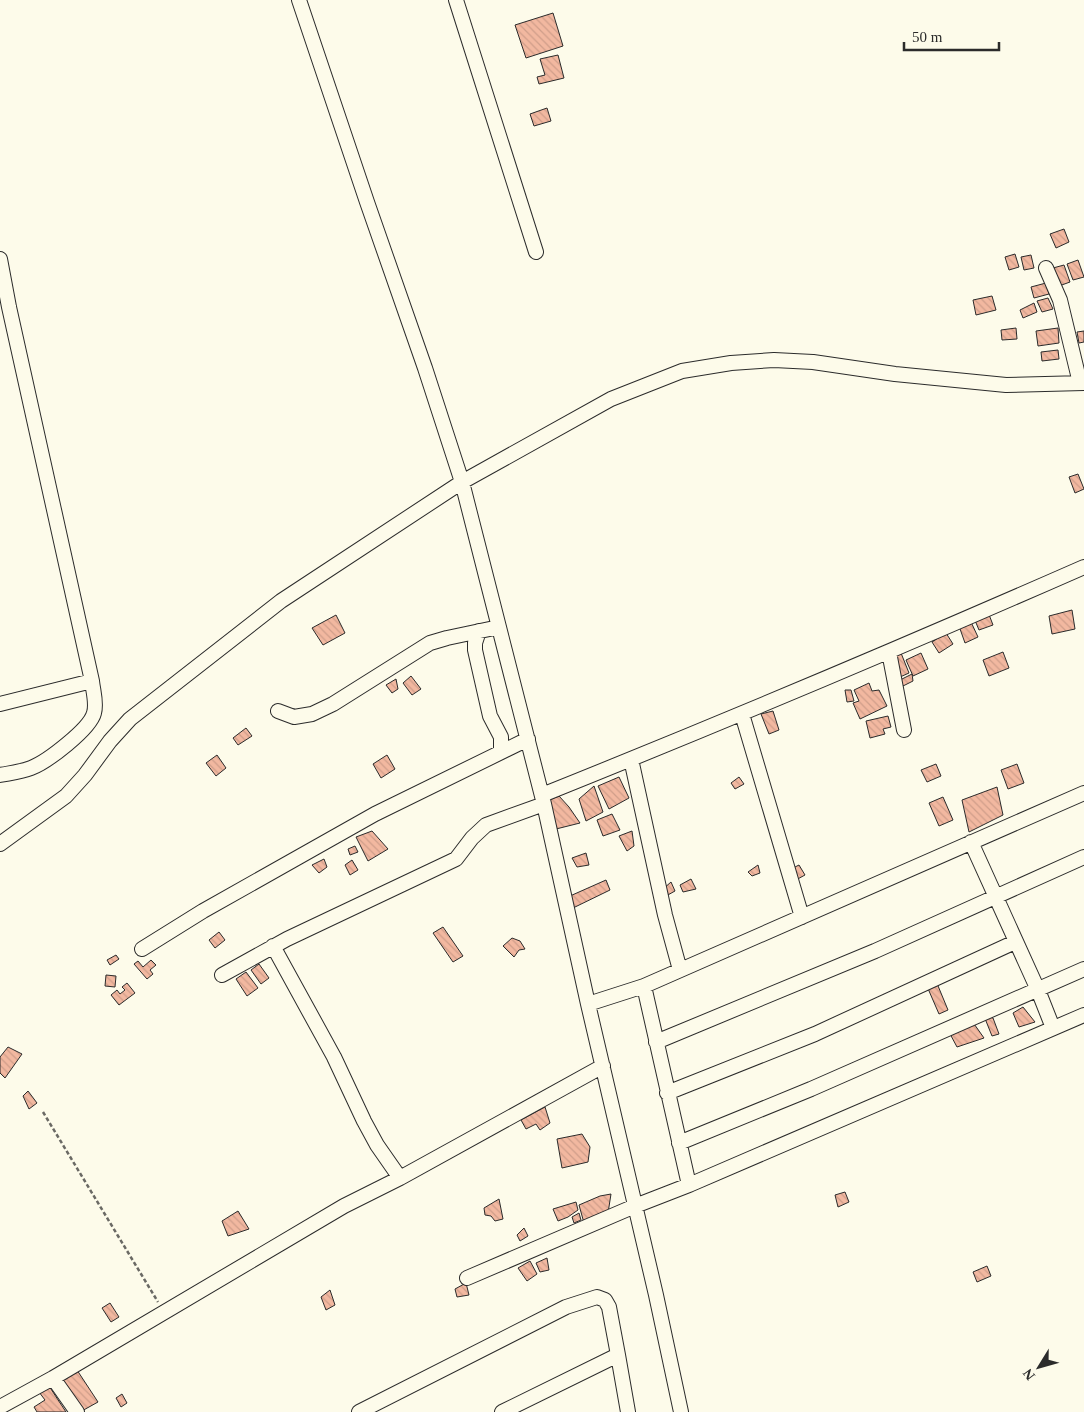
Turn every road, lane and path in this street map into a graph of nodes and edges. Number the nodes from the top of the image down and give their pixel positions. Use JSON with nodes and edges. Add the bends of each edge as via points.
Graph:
{"nodes":[{"id":1,"x":299,"y":0,"type":"edge"},
{"id":2,"x":456,"y":0,"type":"edge"},
{"id":3,"x":536,"y":252,"type":"dead end"},
{"id":4,"x":0,"y":258,"type":"edge"},
{"id":5,"x":1046,"y":268,"type":"dead end"},
{"id":6,"x":4,"y":308,"type":"edge"},
{"id":7,"x":1082,"y":383,"type":"edge"},
{"id":8,"x":462,"y":482,"type":"junction"},
{"id":9,"x":1084,"y":567,"type":"edge"},
{"id":10,"x":499,"y":627,"type":"junction"},
{"id":11,"x":479,"y":631,"type":"junction"},
{"id":12,"x":889,"y":652,"type":"junction"},
{"id":13,"x":92,"y":682,"type":"junction"},
{"id":14,"x":0,"y":704,"type":"edge"},
{"id":15,"x":278,"y":711,"type":"dead end"},
{"id":16,"x":742,"y":714,"type":"junction"},
{"id":17,"x":904,"y":730,"type":"dead end"},
{"id":18,"x":528,"y":739,"type":"junction"},
{"id":19,"x":501,"y":752,"type":"junction"},
{"id":20,"x":631,"y":759,"type":"junction"},
{"id":21,"x":0,"y":775,"type":"edge"},
{"id":22,"x":1084,"y":793,"type":"edge"},
{"id":23,"x":543,"y":799,"type":"junction"},
{"id":24,"x":971,"y":842,"type":"junction"},
{"id":25,"x":0,"y":844,"type":"edge"},
{"id":26,"x":1082,"y":862,"type":"edge"},
{"id":27,"x":994,"y":896,"type":"junction"},
{"id":28,"x":802,"y":917,"type":"junction"},
{"id":29,"x":1015,"y":942,"type":"junction"},
{"id":30,"x":273,"y":946,"type":"junction"},
{"id":31,"x":142,"y":949,"type":"dead end"},
{"id":32,"x":1084,"y":969,"type":"edge"},
{"id":33,"x":680,"y":970,"type":"junction"},
{"id":34,"x":222,"y":975,"type":"dead end"},
{"id":35,"x":644,"y":986,"type":"junction"},
{"id":36,"x":1038,"y":990,"type":"junction"},
{"id":37,"x":588,"y":1004,"type":"junction"},
{"id":38,"x":1084,"y":1015,"type":"edge"},
{"id":39,"x":1053,"y":1028,"type":"junction"},
{"id":40,"x":656,"y":1042,"type":"junction"},
{"id":41,"x":603,"y":1066,"type":"junction"},
{"id":42,"x":667,"y":1093,"type":"junction"},
{"id":43,"x":43,"y":1112,"type":"dead end"},
{"id":44,"x":678,"y":1143,"type":"junction"},
{"id":45,"x":400,"y":1178,"type":"junction"},
{"id":46,"x":689,"y":1185,"type":"junction"},
{"id":47,"x":635,"y":1206,"type":"junction"},
{"id":48,"x":467,"y":1278,"type":"dead end"},
{"id":49,"x":164,"y":1312,"type":"junction"},
{"id":50,"x":618,"y":1355,"type":"junction"},
{"id":51,"x":53,"y":1378,"type":"junction"},
{"id":52,"x":0,"y":1406,"type":"edge"},
{"id":53,"x":77,"y":1412,"type":"edge"},
{"id":54,"x":360,"y":1412,"type":"edge"},
{"id":55,"x":502,"y":1412,"type":"edge"},
{"id":56,"x":628,"y":1412,"type":"edge"},
{"id":57,"x":681,"y":1412,"type":"edge"}],
"edges":[{"from":1,"to":8,"type":"street"},
{"from":2,"to":3,"type":"street"},
{"from":4,"to":6,"type":"street"},
{"from":5,"to":7,"type":"street","via":[[1064,313]]},
{"from":6,"to":13,"type":"street"},
{"from":7,"to":8,"type":"street","via":[[1006,385],[813,362],[731,362],[682,371],[611,399]]},
{"from":8,"to":10,"type":"street"},
{"from":8,"to":25,"type":"street","via":[[281,601],[130,719],[66,796]]},
{"from":9,"to":12,"type":"street"},
{"from":10,"to":11,"type":"street"},
{"from":10,"to":18,"type":"street"},
{"from":11,"to":15,"type":"street","via":[[430,643],[312,714],[294,717]]},
{"from":11,"to":19,"type":"street","via":[[475,650],[490,716],[501,737]]},
{"from":12,"to":16,"type":"street"},
{"from":12,"to":17,"type":"street"},
{"from":13,"to":14,"type":"street"},
{"from":13,"to":21,"type":"street","via":[[95,709],[83,730],[30,769]]},
{"from":16,"to":20,"type":"street"},
{"from":16,"to":28,"type":"street"},
{"from":18,"to":19,"type":"street"},
{"from":18,"to":23,"type":"street"},
{"from":19,"to":31,"type":"street","via":[[375,814]]},
{"from":20,"to":23,"type":"street"},
{"from":20,"to":33,"type":"street"},
{"from":22,"to":24,"type":"street"},
{"from":23,"to":30,"type":"street","via":[[486,826],[456,859]]},
{"from":23,"to":37,"type":"street"},
{"from":24,"to":27,"type":"street"},
{"from":24,"to":28,"type":"street"},
{"from":26,"to":27,"type":"street"},
{"from":27,"to":29,"type":"street"},
{"from":27,"to":40,"type":"street","via":[[875,951]]},
{"from":28,"to":33,"type":"street"},
{"from":29,"to":36,"type":"street"},
{"from":29,"to":42,"type":"street","via":[[814,1034]]},
{"from":30,"to":34,"type":"street"},
{"from":30,"to":45,"type":"street","via":[[334,1057],[372,1137]]},
{"from":32,"to":36,"type":"street"},
{"from":33,"to":35,"type":"street"},
{"from":35,"to":37,"type":"street"},
{"from":35,"to":40,"type":"street"},
{"from":36,"to":39,"type":"street"},
{"from":36,"to":44,"type":"street"},
{"from":37,"to":41,"type":"street"},
{"from":38,"to":39,"type":"street"},
{"from":39,"to":46,"type":"street"},
{"from":40,"to":42,"type":"street"},
{"from":41,"to":45,"type":"street"},
{"from":41,"to":47,"type":"street"},
{"from":42,"to":44,"type":"street"},
{"from":43,"to":49,"type":"path"},
{"from":44,"to":46,"type":"street"},
{"from":45,"to":49,"type":"street","via":[[344,1206]]},
{"from":46,"to":47,"type":"street"},
{"from":47,"to":48,"type":"street"},
{"from":47,"to":57,"type":"street"},
{"from":49,"to":51,"type":"street"},
{"from":50,"to":54,"type":"street","via":[[609,1307],[605,1300],[597,1297],[566,1307]]},
{"from":50,"to":55,"type":"street"},
{"from":50,"to":56,"type":"street"},
{"from":51,"to":52,"type":"street"},
{"from":51,"to":53,"type":"street"}]}
